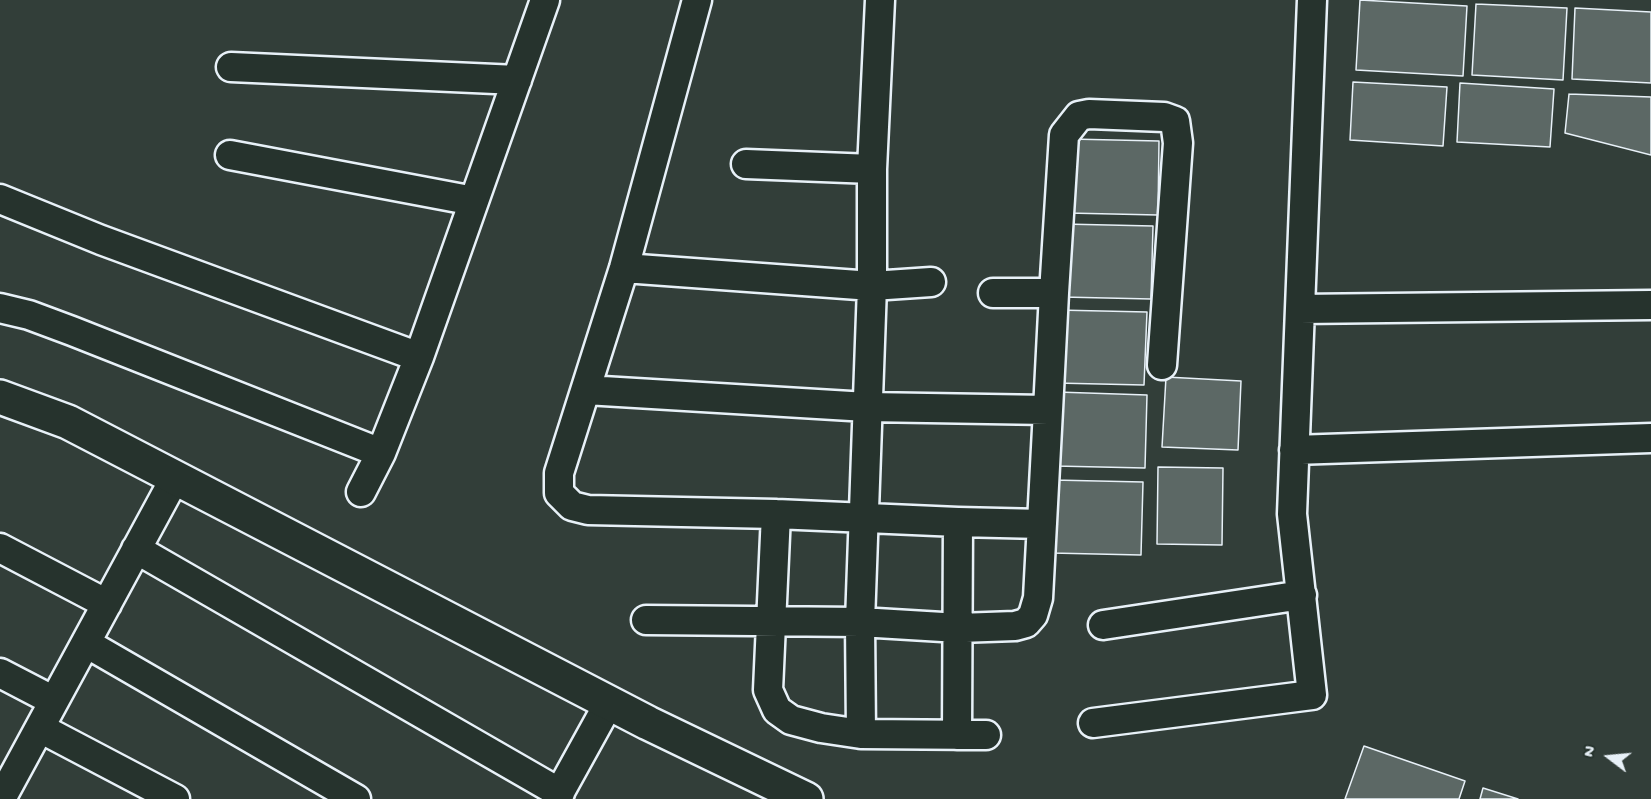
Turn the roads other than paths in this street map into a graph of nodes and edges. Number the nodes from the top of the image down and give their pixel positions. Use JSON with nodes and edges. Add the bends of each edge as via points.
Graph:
{"nodes":[{"id":1,"x":545,"y":0,"type":"edge"},
{"id":2,"x":697,"y":0,"type":"edge"},
{"id":3,"x":880,"y":0,"type":"edge"},
{"id":4,"x":1312,"y":0,"type":"edge"},
{"id":5,"x":231,"y":67,"type":"dead end"},
{"id":6,"x":517,"y":80,"type":"junction"},
{"id":7,"x":230,"y":155,"type":"dead end"},
{"id":8,"x":746,"y":164,"type":"dead end"},
{"id":9,"x":872,"y":169,"type":"junction"},
{"id":10,"x":0,"y":199,"type":"edge"},
{"id":11,"x":474,"y":201,"type":"junction"},
{"id":12,"x":624,"y":268,"type":"junction"},
{"id":13,"x":930,"y":282,"type":"dead end"},
{"id":14,"x":872,"y":286,"type":"junction"},
{"id":15,"x":993,"y":293,"type":"dead end"},
{"id":16,"x":1054,"y":293,"type":"junction"},
{"id":17,"x":1651,"y":305,"type":"edge"},
{"id":18,"x":0,"y":308,"type":"edge"},
{"id":19,"x":1300,"y":309,"type":"junction"},
{"id":20,"x":419,"y":357,"type":"junction"},
{"id":21,"x":1162,"y":365,"type":"dead end"},
{"id":22,"x":586,"y":390,"type":"junction"},
{"id":23,"x":0,"y":398,"type":"edge"},
{"id":24,"x":867,"y":407,"type":"junction"},
{"id":25,"x":1048,"y":410,"type":"junction"},
{"id":26,"x":1651,"y":438,"type":"edge"},
{"id":27,"x":1294,"y":450,"type":"junction"},
{"id":28,"x":381,"y":453,"type":"junction"},
{"id":29,"x":174,"y":478,"type":"junction"},
{"id":30,"x":361,"y":492,"type":"dead end"},
{"id":31,"x":776,"y":514,"type":"junction"},
{"id":32,"x":864,"y":517,"type":"junction"},
{"id":33,"x":958,"y":522,"type":"junction"},
{"id":34,"x":1042,"y":524,"type":"junction"},
{"id":35,"x":0,"y":548,"type":"edge"},
{"id":36,"x":136,"y":549,"type":"junction"},
{"id":37,"x":1302,"y":595,"type":"junction"},
{"id":38,"x":107,"y":604,"type":"junction"},
{"id":39,"x":646,"y":621,"type":"dead end"},
{"id":40,"x":770,"y":621,"type":"junction"},
{"id":41,"x":860,"y":622,"type":"junction"},
{"id":42,"x":1103,"y":625,"type":"dead end"},
{"id":43,"x":959,"y":628,"type":"junction"},
{"id":44,"x":86,"y":643,"type":"junction"},
{"id":45,"x":0,"y":673,"type":"edge"},
{"id":46,"x":54,"y":701,"type":"junction"},
{"id":47,"x":609,"y":703,"type":"junction"},
{"id":48,"x":1093,"y":723,"type":"dead end"},
{"id":49,"x":40,"y":728,"type":"junction"},
{"id":50,"x":861,"y":734,"type":"junction"},
{"id":51,"x":957,"y":735,"type":"junction"},
{"id":52,"x":986,"y":735,"type":"dead end"},
{"id":53,"x":558,"y":796,"type":"edge"},
{"id":54,"x":2,"y":799,"type":"edge"},
{"id":55,"x":175,"y":799,"type":"edge"},
{"id":56,"x":356,"y":799,"type":"edge"},
{"id":57,"x":806,"y":799,"type":"edge"}],
"edges":[{"from":1,"to":6,"type":"street"},
{"from":2,"to":12,"type":"street"},
{"from":3,"to":9,"type":"street"},
{"from":4,"to":19,"type":"street"},
{"from":5,"to":6,"type":"street"},
{"from":6,"to":11,"type":"street"},
{"from":7,"to":11,"type":"street"},
{"from":8,"to":9,"type":"street"},
{"from":9,"to":14,"type":"street"},
{"from":10,"to":20,"type":"street"},
{"from":11,"to":20,"type":"street"},
{"from":12,"to":14,"type":"street"},
{"from":12,"to":22,"type":"street"},
{"from":13,"to":14,"type":"street"},
{"from":14,"to":24,"type":"street"},
{"from":15,"to":16,"type":"street"},
{"from":16,"to":21,"type":"street","via":[[1064,135],[1078,116],[1089,114],[1164,117],[1175,121],[1178,143]]},
{"from":16,"to":25,"type":"street"},
{"from":17,"to":19,"type":"street"},
{"from":18,"to":28,"type":"street","via":[[72,331]]},
{"from":19,"to":27,"type":"street"},
{"from":20,"to":28,"type":"street"},
{"from":22,"to":24,"type":"street"},
{"from":22,"to":31,"type":"street","via":[[559,473],[559,493],[572,506],[588,510]]},
{"from":23,"to":29,"type":"street","via":[[68,422]]},
{"from":24,"to":25,"type":"street"},
{"from":24,"to":32,"type":"street"},
{"from":25,"to":34,"type":"street"},
{"from":26,"to":27,"type":"street"},
{"from":27,"to":37,"type":"street","via":[[1292,514]]},
{"from":28,"to":30,"type":"street"},
{"from":29,"to":36,"type":"street"},
{"from":29,"to":47,"type":"street"},
{"from":31,"to":32,"type":"street"},
{"from":31,"to":40,"type":"street"},
{"from":32,"to":33,"type":"street"},
{"from":32,"to":41,"type":"street"},
{"from":33,"to":34,"type":"street"},
{"from":33,"to":43,"type":"street"},
{"from":34,"to":43,"type":"street","via":[[1038,598],[1033,615],[1026,623],[1015,626]]},
{"from":35,"to":38,"type":"street"},
{"from":36,"to":38,"type":"street"},
{"from":36,"to":53,"type":"street"},
{"from":37,"to":42,"type":"street"},
{"from":37,"to":48,"type":"street","via":[[1312,695]]},
{"from":38,"to":44,"type":"street"},
{"from":39,"to":40,"type":"street"},
{"from":40,"to":41,"type":"street"},
{"from":40,"to":50,"type":"street","via":[[768,690],[777,710],[791,720]]},
{"from":41,"to":43,"type":"street"},
{"from":41,"to":50,"type":"street"},
{"from":43,"to":51,"type":"street"},
{"from":44,"to":46,"type":"street"},
{"from":44,"to":56,"type":"street"},
{"from":45,"to":46,"type":"street"},
{"from":46,"to":49,"type":"street"},
{"from":47,"to":53,"type":"street"},
{"from":47,"to":57,"type":"street"},
{"from":49,"to":54,"type":"street"},
{"from":49,"to":55,"type":"street"},
{"from":50,"to":51,"type":"street"},
{"from":51,"to":52,"type":"street"}]}
